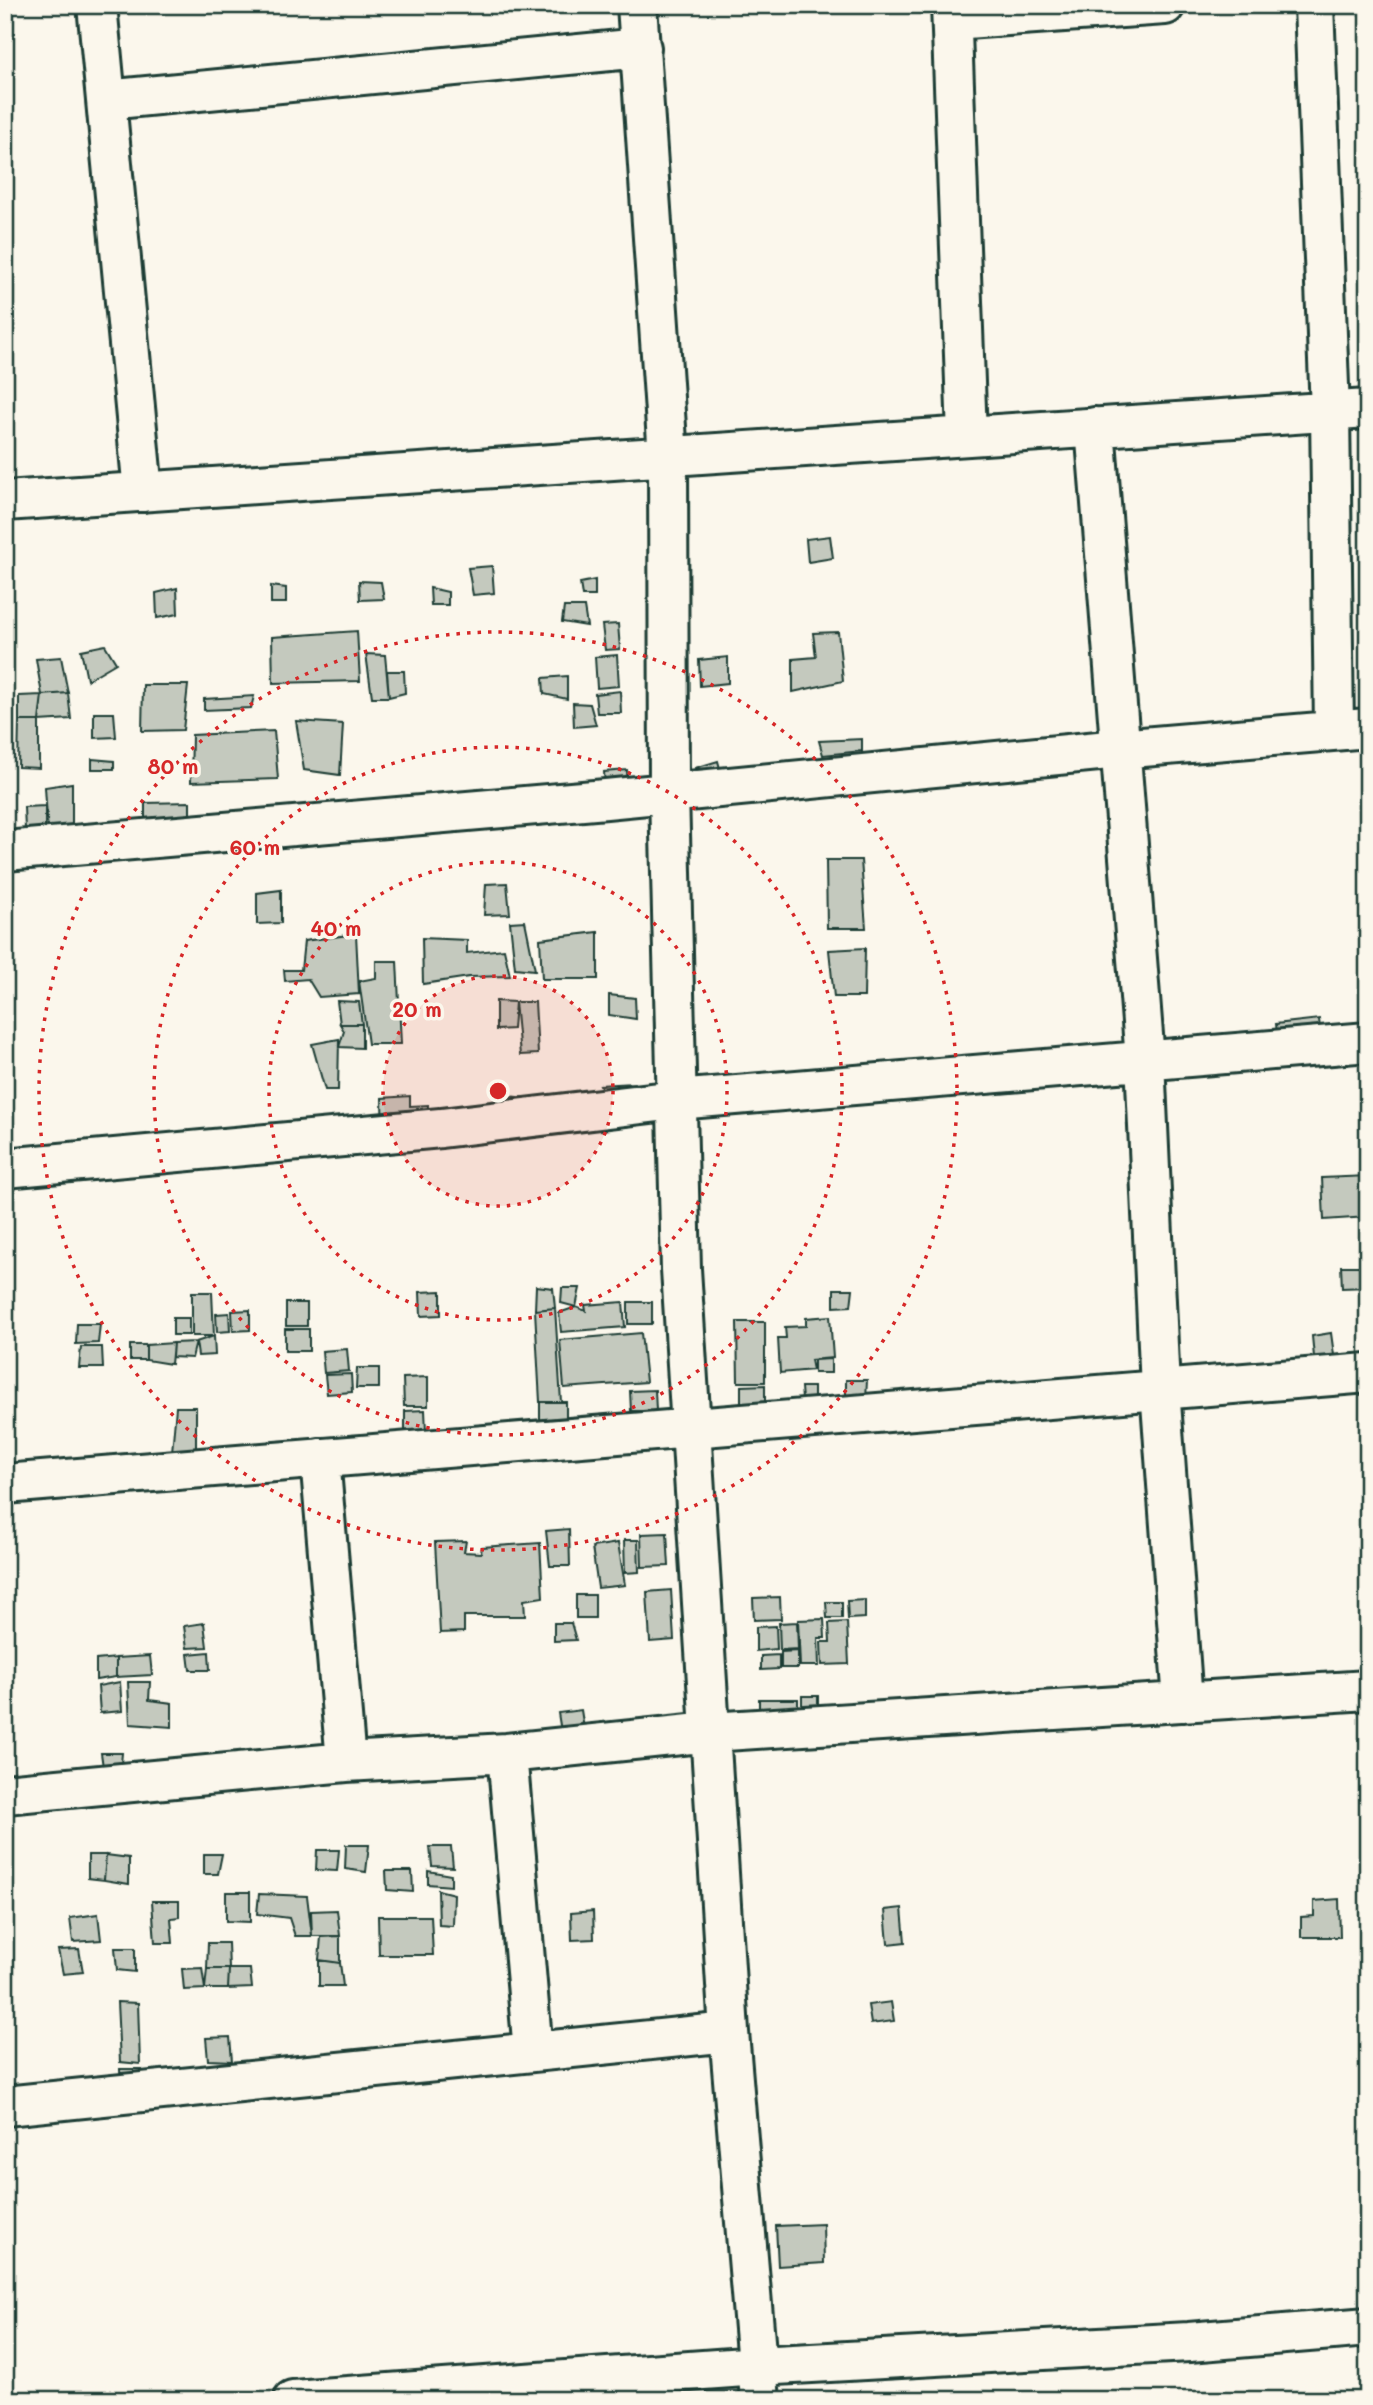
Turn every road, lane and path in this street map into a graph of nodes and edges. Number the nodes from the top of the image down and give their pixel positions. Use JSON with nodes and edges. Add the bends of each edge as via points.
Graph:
{"nodes":[{"id":1,"x":97,"y":5,"type":"edge"},
{"id":2,"x":638,"y":5,"type":"edge"},
{"id":3,"x":1166,"y":5,"type":"edge"},
{"id":4,"x":1314,"y":5,"type":"edge"},
{"id":5,"x":951,"y":13,"type":"edge"},
{"id":6,"x":641,"y":48,"type":"junction"},
{"id":7,"x":106,"y":100,"type":"junction"},
{"id":8,"x":1368,"y":409,"type":"edge"},
{"id":9,"x":1330,"y":411,"type":"junction"},
{"id":10,"x":1094,"y":427,"type":"junction"},
{"id":11,"x":967,"y":436,"type":"junction"},
{"id":12,"x":668,"y":456,"type":"junction"},
{"id":13,"x":144,"y":492,"type":"junction"},
{"id":14,"x":5,"y":501,"type":"edge"},
{"id":15,"x":1351,"y":728,"type":"edge"},
{"id":16,"x":1119,"y":749,"type":"junction"},
{"id":17,"x":669,"y":793,"type":"junction"},
{"id":18,"x":5,"y":851,"type":"edge"},
{"id":19,"x":1368,"y":1042,"type":"edge"},
{"id":20,"x":1145,"y":1060,"type":"junction"},
{"id":21,"x":676,"y":1100,"type":"junction"},
{"id":22,"x":5,"y":1168,"type":"edge"},
{"id":23,"x":1368,"y":1373,"type":"edge"},
{"id":24,"x":1160,"y":1389,"type":"junction"},
{"id":25,"x":690,"y":1427,"type":"junction"},
{"id":26,"x":320,"y":1458,"type":"junction"},
{"id":27,"x":5,"y":1484,"type":"edge"},
{"id":28,"x":1368,"y":1690,"type":"edge"},
{"id":29,"x":1183,"y":1702,"type":"junction"},
{"id":30,"x":710,"y":1732,"type":"junction"},
{"id":31,"x":507,"y":1753,"type":"junction"},
{"id":32,"x":346,"y":1762,"type":"junction"},
{"id":33,"x":5,"y":1794,"type":"edge"},
{"id":34,"x":729,"y":2032,"type":"junction"},
{"id":35,"x":533,"y":2052,"type":"junction"},
{"id":36,"x":5,"y":2106,"type":"edge"},
{"id":37,"x":1368,"y":2327,"type":"edge"},
{"id":38,"x":759,"y":2383,"type":"edge"},
{"id":39,"x":293,"y":2400,"type":"edge"}],
"edges":[{"from":1,"to":7,"type":"street"},
{"from":2,"to":6,"type":"street"},
{"from":3,"to":5,"type":"street"},
{"from":4,"to":9,"type":"street"},
{"from":5,"to":11,"type":"street"},
{"from":6,"to":7,"type":"street"},
{"from":6,"to":12,"type":"street"},
{"from":7,"to":13,"type":"street"},
{"from":8,"to":9,"type":"street"},
{"from":9,"to":10,"type":"street"},
{"from":9,"to":15,"type":"street"},
{"from":10,"to":11,"type":"street"},
{"from":10,"to":16,"type":"street"},
{"from":11,"to":12,"type":"street"},
{"from":12,"to":13,"type":"street"},
{"from":12,"to":17,"type":"street"},
{"from":13,"to":14,"type":"street"},
{"from":15,"to":16,"type":"street"},
{"from":16,"to":17,"type":"street"},
{"from":16,"to":20,"type":"street"},
{"from":17,"to":18,"type":"street"},
{"from":17,"to":21,"type":"street"},
{"from":19,"to":20,"type":"street"},
{"from":20,"to":21,"type":"street"},
{"from":20,"to":24,"type":"street"},
{"from":21,"to":22,"type":"street","via":[[441,1128]]},
{"from":21,"to":25,"type":"street"},
{"from":23,"to":24,"type":"street"},
{"from":24,"to":25,"type":"street"},
{"from":24,"to":29,"type":"street"},
{"from":25,"to":26,"type":"street"},
{"from":25,"to":30,"type":"street"},
{"from":26,"to":27,"type":"street"},
{"from":26,"to":32,"type":"street"},
{"from":28,"to":29,"type":"street"},
{"from":29,"to":30,"type":"street"},
{"from":30,"to":31,"type":"street"},
{"from":30,"to":34,"type":"street"},
{"from":31,"to":32,"type":"street"},
{"from":31,"to":35,"type":"street"},
{"from":32,"to":33,"type":"street"},
{"from":34,"to":35,"type":"street"},
{"from":34,"to":38,"type":"street"},
{"from":35,"to":36,"type":"street"},
{"from":37,"to":38,"type":"street"},
{"from":38,"to":39,"type":"street"}]}
